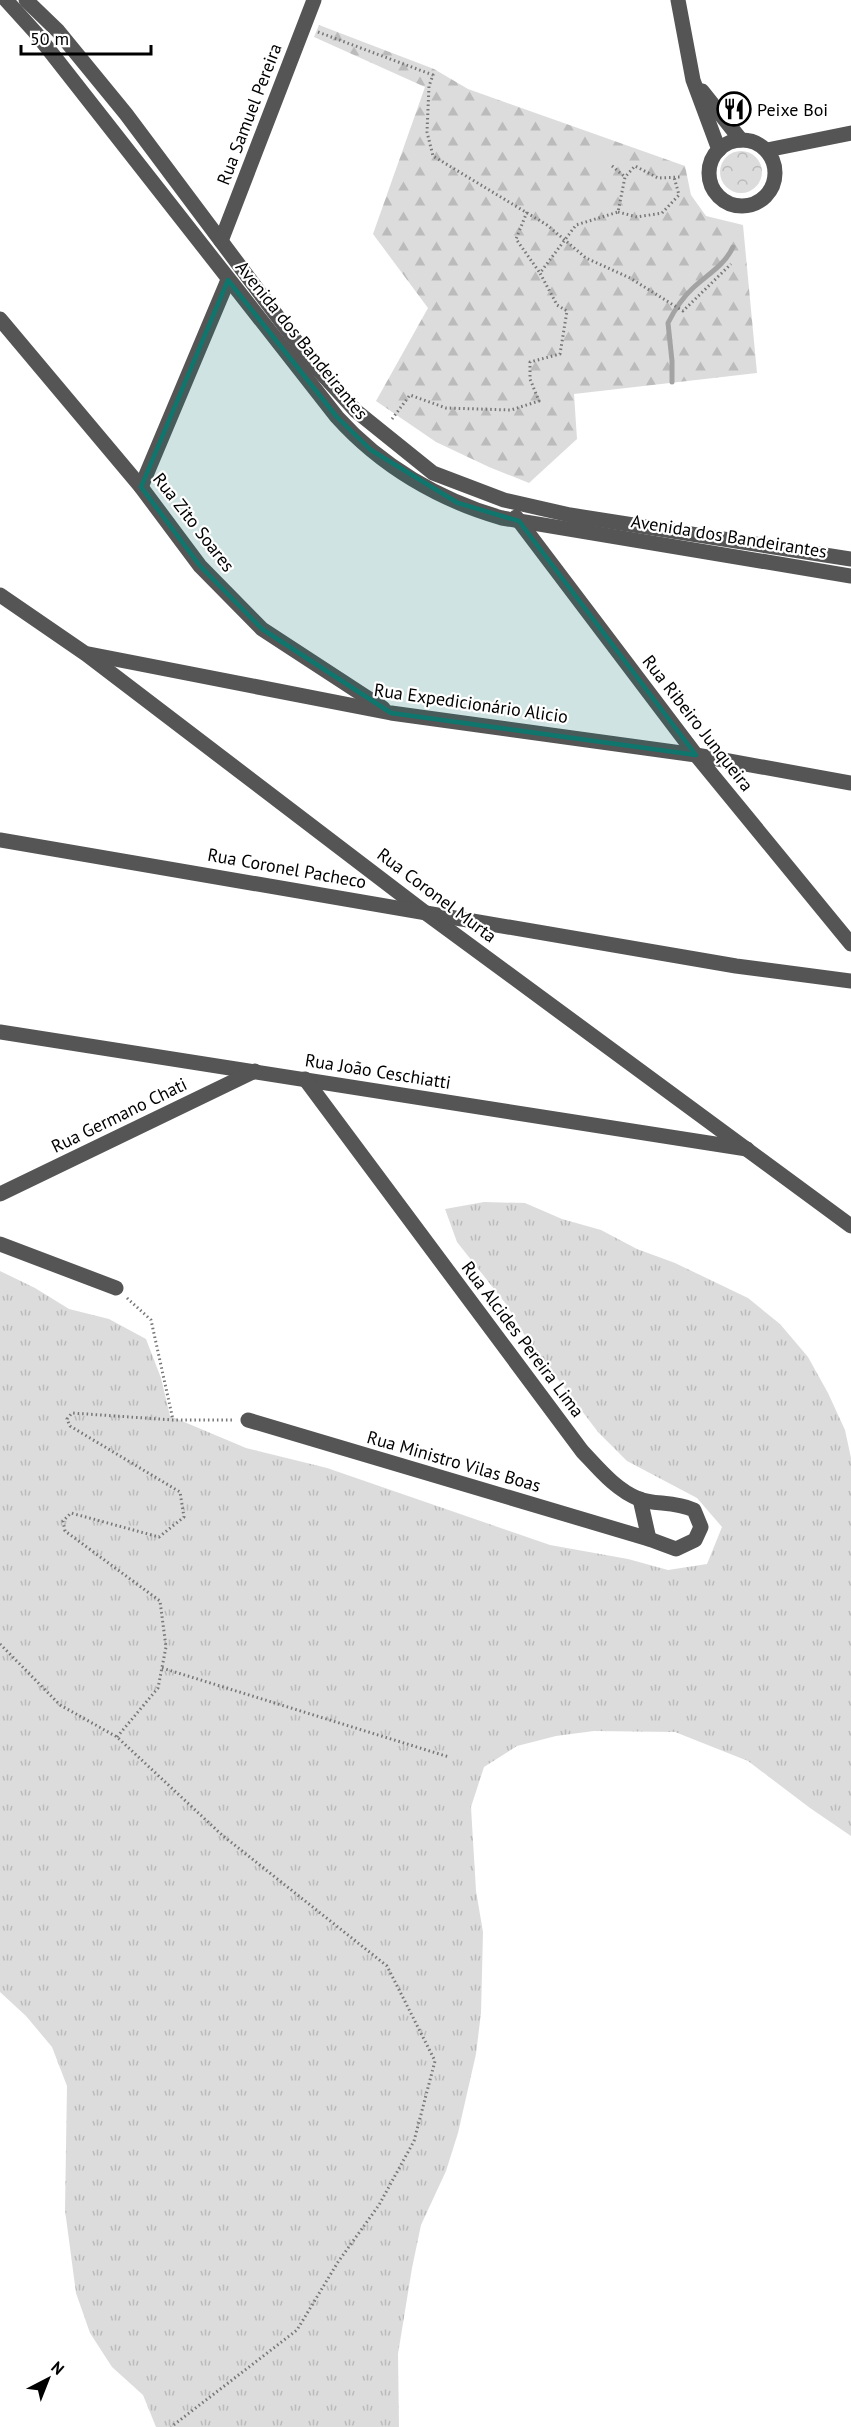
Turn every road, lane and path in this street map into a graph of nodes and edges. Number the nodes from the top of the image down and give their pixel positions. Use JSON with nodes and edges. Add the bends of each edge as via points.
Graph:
{"nodes":[{"id":1,"x":6,"y":0,"type":"edge"},
{"id":2,"x":26,"y":0,"type":"edge"},
{"id":3,"x":314,"y":0,"type":"edge"},
{"id":4,"x":678,"y":0,"type":"edge"},
{"id":5,"x":314,"y":30,"type":"dead end"},
{"id":6,"x":693,"y":80,"type":"junction"},
{"id":7,"x":851,"y":133,"type":"edge"},
{"id":8,"x":741,"y":140,"type":"junction"},
{"id":9,"x":719,"y":150,"type":"junction"},
{"id":10,"x":767,"y":150,"type":"junction"},
{"id":11,"x":612,"y":166,"type":"dead end"},
{"id":12,"x":625,"y":177,"type":"junction"},
{"id":13,"x":674,"y":177,"type":"junction"},
{"id":14,"x":680,"y":177,"type":"dead end"},
{"id":15,"x":527,"y":212,"type":"junction"},
{"id":16,"x":618,"y":212,"type":"junction"},
{"id":17,"x":565,"y":240,"type":"junction"},
{"id":18,"x":221,"y":241,"type":"junction"},
{"id":19,"x":731,"y":264,"type":"dead end"},
{"id":20,"x":540,"y":273,"type":"junction"},
{"id":21,"x":228,"y":280,"type":"junction"},
{"id":22,"x":0,"y":319,"type":"edge"},
{"id":23,"x":382,"y":433,"type":"junction"},
{"id":24,"x":141,"y":487,"type":"junction"},
{"id":25,"x":504,"y":500,"type":"junction"},
{"id":26,"x":519,"y":521,"type":"junction"},
{"id":27,"x":851,"y":559,"type":"edge"},
{"id":28,"x":851,"y":576,"type":"edge"},
{"id":29,"x":0,"y":595,"type":"edge"},
{"id":30,"x":86,"y":654,"type":"junction"},
{"id":31,"x":391,"y":713,"type":"junction"},
{"id":32,"x":696,"y":755,"type":"junction"},
{"id":33,"x":851,"y":783,"type":"edge"},
{"id":34,"x":0,"y":840,"type":"edge"},
{"id":35,"x":423,"y":911,"type":"junction"},
{"id":36,"x":851,"y":944,"type":"edge"},
{"id":37,"x":851,"y":981,"type":"edge"},
{"id":38,"x":0,"y":1032,"type":"edge"},
{"id":39,"x":255,"y":1071,"type":"junction"},
{"id":40,"x":305,"y":1079,"type":"junction"},
{"id":41,"x":750,"y":1149,"type":"junction"},
{"id":42,"x":0,"y":1194,"type":"edge"},
{"id":43,"x":851,"y":1226,"type":"edge"},
{"id":44,"x":0,"y":1244,"type":"edge"},
{"id":45,"x":116,"y":1288,"type":"joint"},
{"id":46,"x":173,"y":1420,"type":"junction"},
{"id":47,"x":248,"y":1420,"type":"joint"},
{"id":48,"x":640,"y":1499,"type":"junction"},
{"id":49,"x":648,"y":1539,"type":"junction"},
{"id":50,"x":0,"y":1644,"type":"edge"},
{"id":51,"x":162,"y":1668,"type":"junction"},
{"id":52,"x":117,"y":1737,"type":"junction"},
{"id":53,"x":449,"y":1757,"type":"dead end"},
{"id":54,"x":171,"y":2427,"type":"edge"}],
"edges":[{"from":1,"to":21,"type":"street","name":"Avenida dos Bandeirantes"},
{"from":2,"to":18,"type":"street","name":"Avenida dos Bandeirantes","via":[[58,31],[126,114]]},
{"from":3,"to":18,"type":"street","name":"Rua Samuel Pereira"},
{"from":4,"to":6,"type":"street"},
{"from":5,"to":15,"type":"path","via":[[432,75],[427,132],[434,156]]},
{"from":6,"to":8,"type":"street"},
{"from":6,"to":9,"type":"street"},
{"from":7,"to":10,"type":"street"},
{"from":8,"to":9,"type":"street"},
{"from":8,"to":10,"type":"street"},
{"from":9,"to":10,"type":"street","via":[[710,168],[713,188],[727,203],[747,206],[765,197],[775,179],[776,169]]},
{"from":11,"to":12,"type":"path"},
{"from":12,"to":13,"type":"path","via":[[635,166],[658,178]]},
{"from":12,"to":16,"type":"path"},
{"from":13,"to":14,"type":"path"},
{"from":13,"to":16,"type":"path","via":[[679,195],[662,213],[637,217]]},
{"from":15,"to":17,"type":"path"},
{"from":15,"to":20,"type":"path","via":[[516,239]]},
{"from":16,"to":17,"type":"path","via":[[576,225]]},
{"from":17,"to":19,"type":"path","via":[[586,258],[630,278],[683,311]]},
{"from":17,"to":20,"type":"path"},
{"from":18,"to":23,"type":"street","name":"Avenida dos Bandeirantes","via":[[313,364]]},
{"from":20,"to":23,"type":"path","via":[[557,305],[567,311],[560,354],[530,362],[530,379],[539,401],[511,410],[446,408],[410,395]]},
{"from":21,"to":24,"type":"street"},
{"from":21,"to":26,"type":"street","name":"Avenida dos Bandeirantes","via":[[338,417],[371,450],[417,482],[458,503]]},
{"from":22,"to":24,"type":"street","name":"Rua Zito Soares"},
{"from":23,"to":25,"type":"street","name":"Avenida dos Bandeirantes","via":[[433,474]]},
{"from":24,"to":31,"type":"street","name":"Rua Zito Soares","via":[[200,566],[262,629]]},
{"from":25,"to":26,"type":"street","name":"Rua Ribeiro Junqueira"},
{"from":25,"to":27,"type":"street","name":"Avenida dos Bandeirantes"},
{"from":26,"to":28,"type":"street","name":"Avenida dos Bandeirantes"},
{"from":26,"to":32,"type":"street","name":"Rua Ribeiro Junqueira"},
{"from":29,"to":30,"type":"street","name":"Rua Coronel Murta"},
{"from":30,"to":31,"type":"street","name":"Rua Expedicionário Alicio"},
{"from":30,"to":35,"type":"street","name":"Rua Coronel Murta"},
{"from":31,"to":32,"type":"street","name":"Rua Expedicionário Alicio"},
{"from":32,"to":33,"type":"street","name":"Rua Expedicionário Alicio"},
{"from":32,"to":36,"type":"street","name":"Rua Ribeiro Junqueira"},
{"from":34,"to":35,"type":"street","name":"Rua Coronel Pacheco"},
{"from":35,"to":37,"type":"street","name":"Rua Coronel Pacheco","via":[[736,966]]},
{"from":35,"to":41,"type":"street","name":"Rua Coronel Murta"},
{"from":38,"to":39,"type":"street","name":"Rua João Ceschiatti"},
{"from":39,"to":40,"type":"street","name":"Rua João Ceschiatti"},
{"from":39,"to":42,"type":"street","name":"Rua Germano Chati"},
{"from":40,"to":41,"type":"street","name":"Rua João Ceschiatti"},
{"from":40,"to":48,"type":"street","name":"Rua Alcides Pereira Lima","via":[[582,1451],[610,1480]]},
{"from":41,"to":43,"type":"street","name":"Rua Coronel Murta"},
{"from":44,"to":45,"type":"street"},
{"from":45,"to":46,"type":"path","via":[[151,1320]]},
{"from":46,"to":47,"type":"path"},
{"from":46,"to":51,"type":"path","via":[[72,1413],[67,1419],[70,1426],[180,1492],[184,1517],[159,1537],[71,1512],[63,1521],[64,1531],[160,1601],[166,1647]]},
{"from":47,"to":49,"type":"street","name":"Rua Ministro Vilas Boas"},
{"from":48,"to":49,"type":"street"},
{"from":48,"to":49,"type":"street","name":"Rua Alcides Pereira Lima","via":[[680,1504],[694,1510],[700,1527],[695,1540],[676,1549]]},
{"from":50,"to":52,"type":"path","via":[[60,1705]]},
{"from":51,"to":52,"type":"path","via":[[158,1688]]},
{"from":51,"to":53,"type":"path"},
{"from":52,"to":54,"type":"path","via":[[222,1835],[387,1966],[435,2061],[414,2141],[379,2205],[338,2262],[297,2330]]}]}
